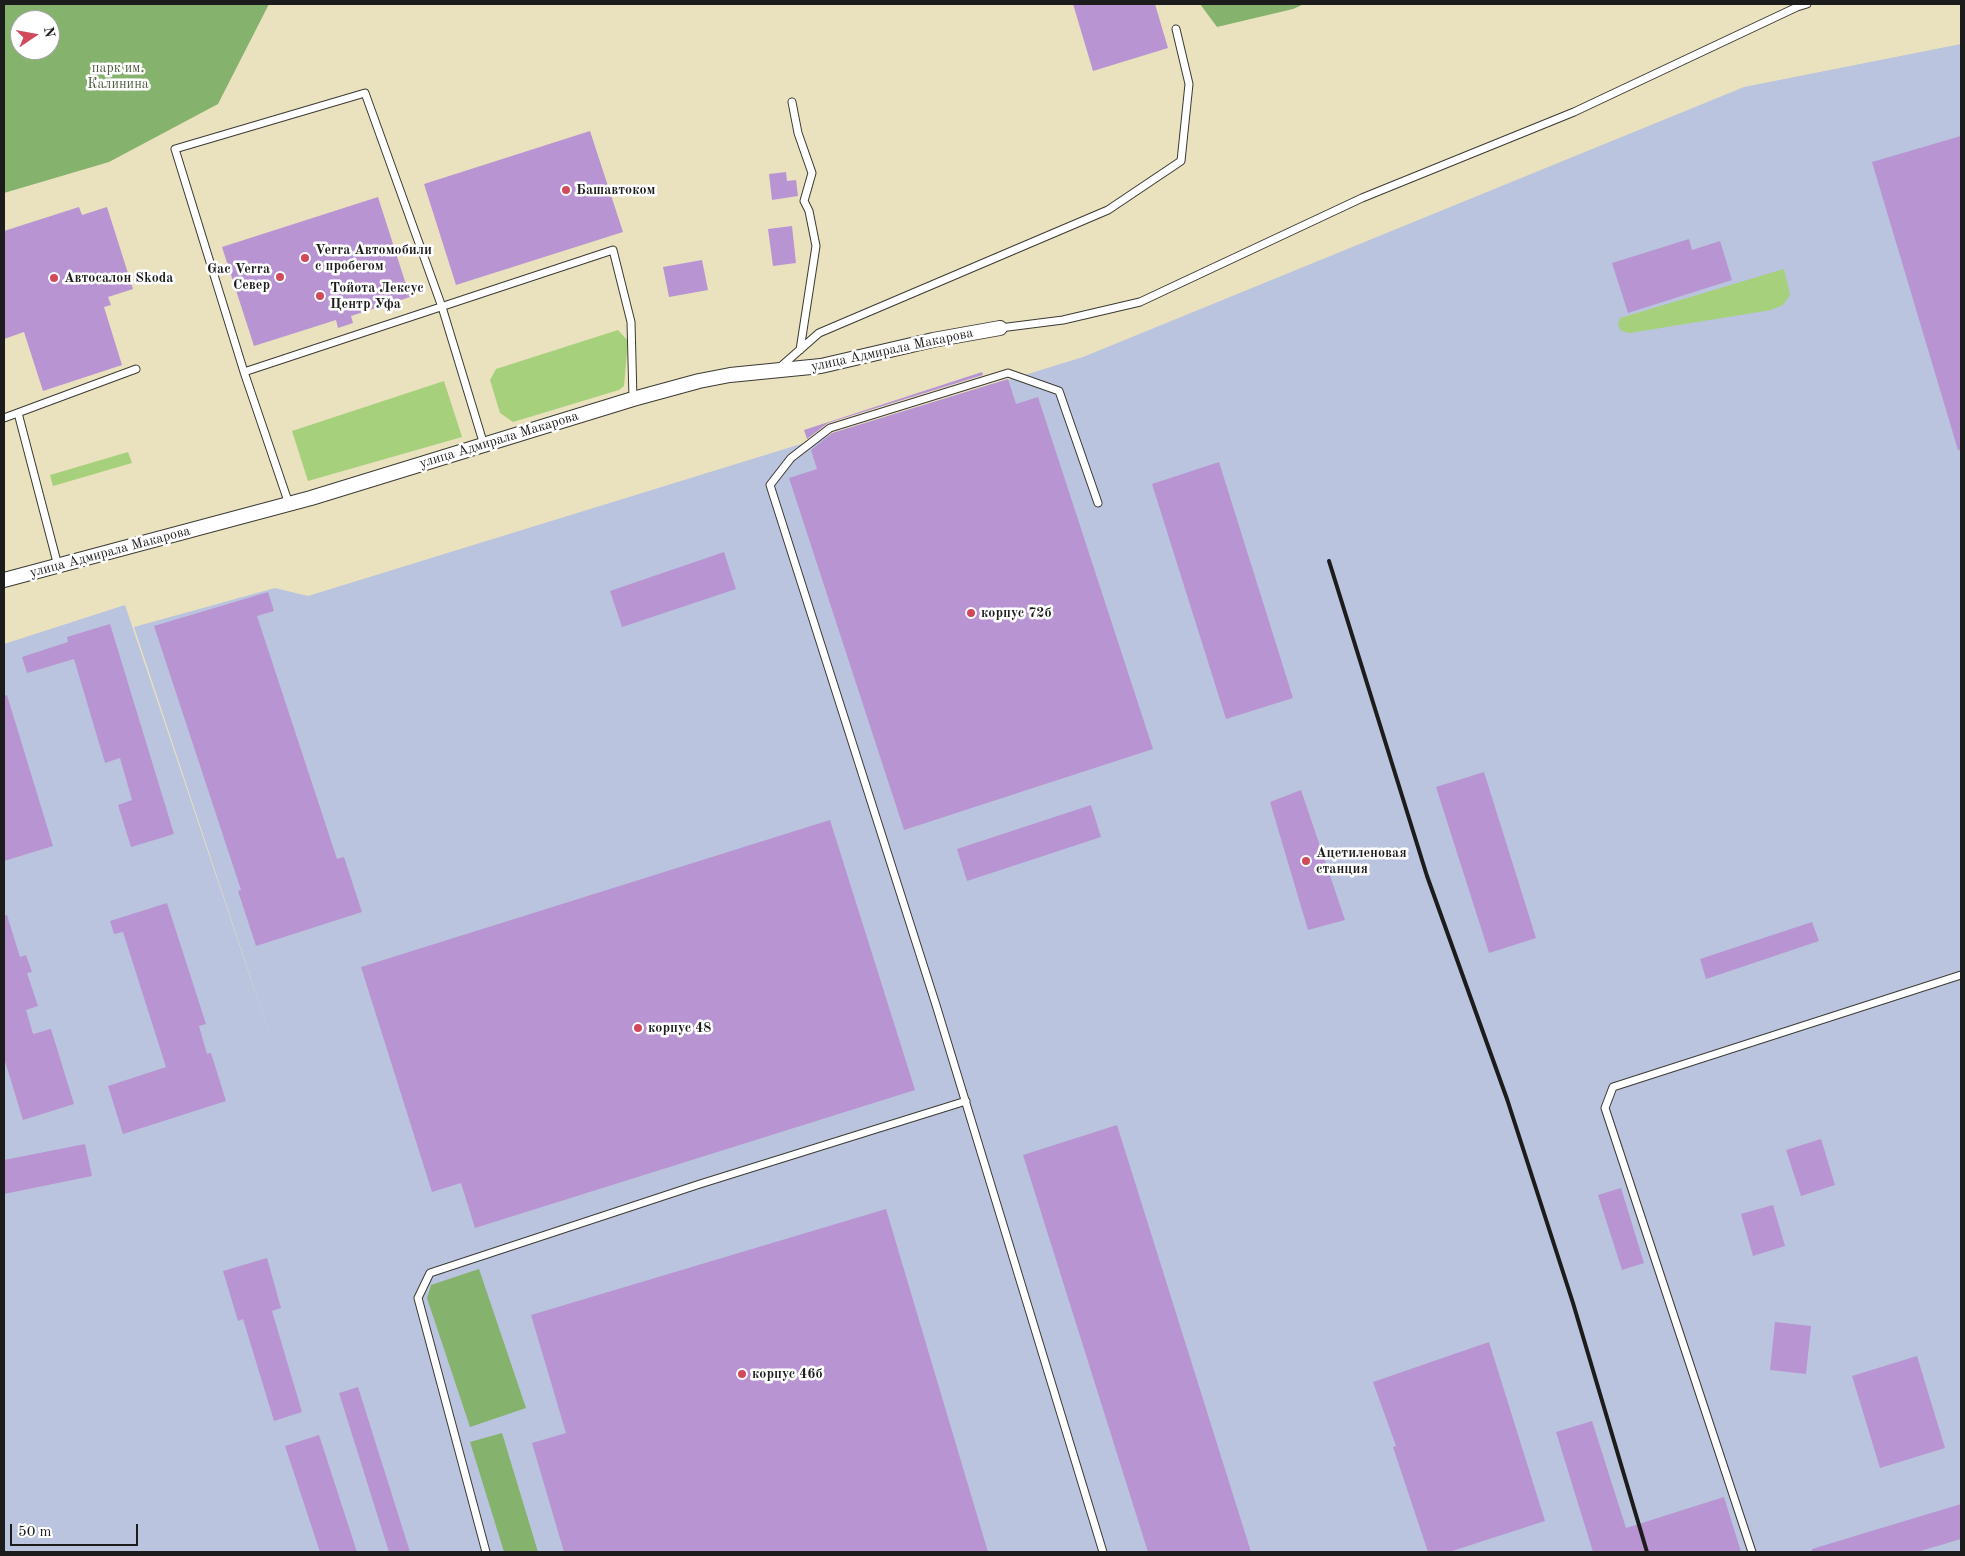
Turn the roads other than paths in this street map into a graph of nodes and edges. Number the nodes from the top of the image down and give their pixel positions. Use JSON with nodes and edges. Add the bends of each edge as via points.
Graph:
{"nodes":[{"id":1,"x":1807,"y":4,"type":"edge"},
{"id":2,"x":1176,"y":29,"type":"dead end"},
{"id":3,"x":792,"y":102,"type":"dead end"},
{"id":4,"x":442,"y":307,"type":"junction"},
{"id":5,"x":1000,"y":328,"type":"joint"},
{"id":6,"x":800,"y":350,"type":"junction"},
{"id":7,"x":136,"y":369,"type":"dead end"},
{"id":8,"x":776,"y":371,"type":"junction"},
{"id":9,"x":244,"y":372,"type":"junction"},
{"id":10,"x":633,"y":399,"type":"junction"},
{"id":11,"x":18,"y":413,"type":"junction"},
{"id":12,"x":4,"y":418,"type":"edge"},
{"id":13,"x":484,"y":445,"type":"junction"},
{"id":14,"x":1098,"y":503,"type":"dead end"},
{"id":15,"x":289,"y":504,"type":"junction"},
{"id":16,"x":58,"y":566,"type":"junction"},
{"id":17,"x":4,"y":580,"type":"edge"},
{"id":18,"x":1961,"y":976,"type":"edge"},
{"id":19,"x":966,"y":1101,"type":"junction"},
{"id":20,"x":486,"y":1552,"type":"edge"},
{"id":21,"x":1103,"y":1552,"type":"edge"},
{"id":22,"x":1752,"y":1552,"type":"edge"}],
"edges":[{"from":1,"to":5,"type":"lane","via":[[1574,112],[1362,198],[1140,302],[1062,320]]},
{"from":2,"to":6,"type":"lane","via":[[1189,84],[1181,162],[1108,210],[819,332]]},
{"from":3,"to":6,"type":"lane","via":[[798,133],[812,173],[804,201],[816,246]]},
{"from":4,"to":9,"type":"lane"},
{"from":4,"to":9,"type":"lane","via":[[365,93],[175,149]]},
{"from":4,"to":10,"type":"lane","via":[[613,250],[631,322]]},
{"from":4,"to":13,"type":"lane"},
{"from":5,"to":8,"type":"street","name":"улица Адмирала Макарова","via":[[821,366]]},
{"from":6,"to":8,"type":"lane"},
{"from":7,"to":11,"type":"lane"},
{"from":8,"to":10,"type":"street","name":"улица Адмирала Макарова","via":[[715,378]]},
{"from":9,"to":15,"type":"lane"},
{"from":10,"to":13,"type":"street","name":"улица Адмирала Макарова"},
{"from":11,"to":12,"type":"lane"},
{"from":11,"to":16,"type":"lane"},
{"from":13,"to":15,"type":"street","name":"улица Адмирала Макарова"},
{"from":14,"to":19,"type":"lane","via":[[1059,391],[1008,373],[830,428],[791,458],[770,485]]},
{"from":15,"to":16,"type":"street","name":"улица Адмирала Макарова"},
{"from":16,"to":17,"type":"street","name":"улица Адмирала Макарова"},
{"from":18,"to":22,"type":"lane","via":[[1612,1087],[1605,1108]]},
{"from":19,"to":20,"type":"lane","via":[[430,1273],[418,1298]]},
{"from":19,"to":21,"type":"lane"}]}
